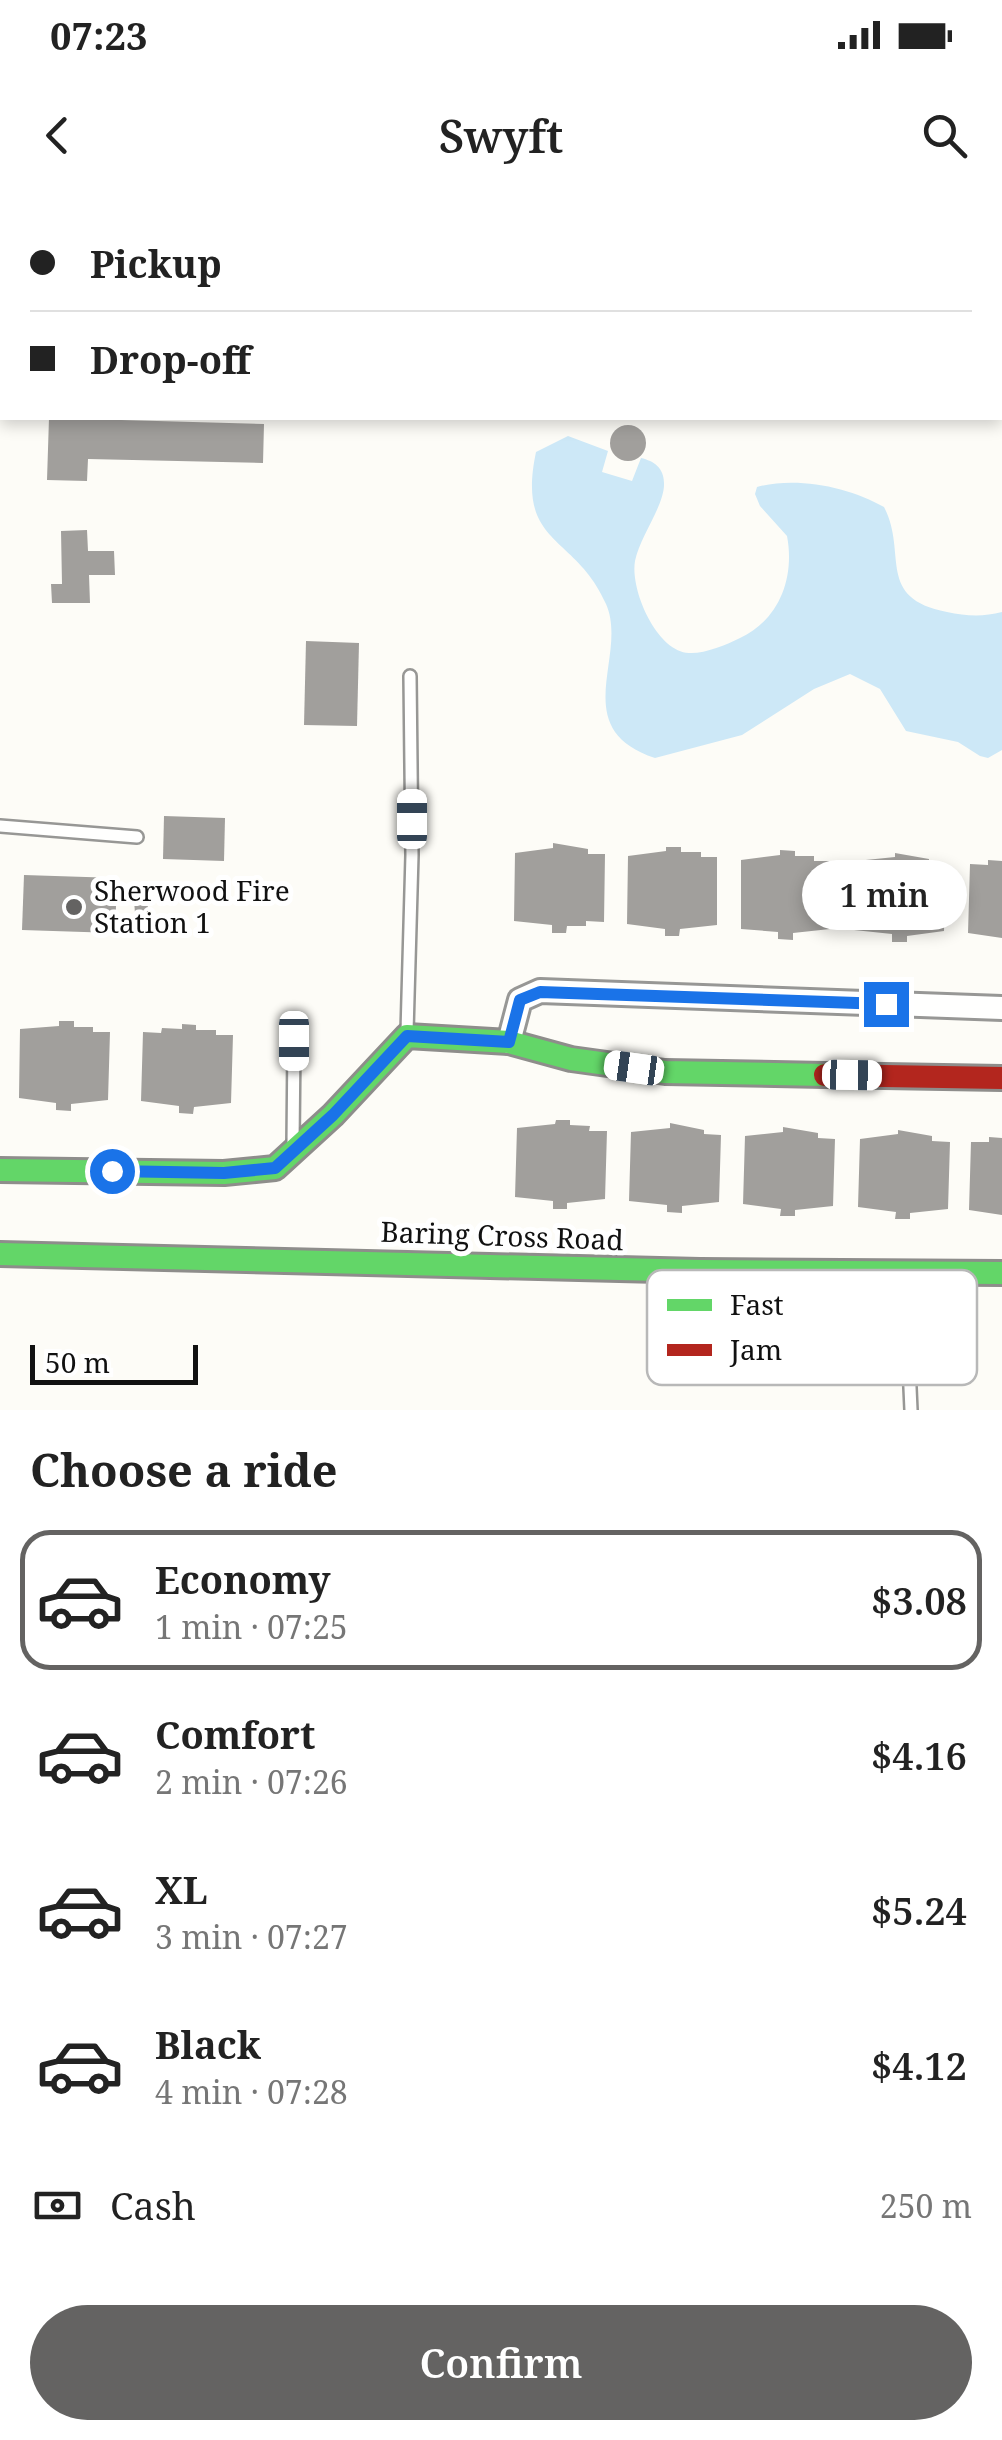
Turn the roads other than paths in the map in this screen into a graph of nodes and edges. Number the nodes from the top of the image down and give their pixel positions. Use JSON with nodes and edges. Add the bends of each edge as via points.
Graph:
{"nodes":[{"id":1,"x":410,"y":676,"type":"dead end"},
{"id":2,"x":0,"y":826,"type":"edge"},
{"id":3,"x":138,"y":836,"type":"dead end"},
{"id":4,"x":1002,"y":1008,"type":"edge"},
{"id":5,"x":407,"y":1036,"type":"junction"},
{"id":6,"x":294,"y":1041,"type":"dead end"},
{"id":7,"x":509,"y":1042,"type":"junction"},
{"id":8,"x":1002,"y":1078,"type":"edge"},
{"id":9,"x":293,"y":1153,"type":"junction"},
{"id":10,"x":0,"y":1170,"type":"edge"},
{"id":11,"x":0,"y":1254,"type":"edge"},
{"id":12,"x":647,"y":1271,"type":"edge"},
{"id":13,"x":910,"y":1385,"type":"edge"},
{"id":14,"x":911,"y":1410,"type":"edge"}],
"edges":[{"from":1,"to":5,"type":"lane"},
{"from":2,"to":3,"type":"lane"},
{"from":4,"to":7,"type":"street","via":[[540,992],[520,1000]]},
{"from":5,"to":7,"type":"street"},
{"from":5,"to":9,"type":"street"},
{"from":6,"to":9,"type":"lane"},
{"from":7,"to":8,"type":"street","via":[[665,1072]]},
{"from":9,"to":10,"type":"street","via":[[275,1168],[224,1173]]},
{"from":11,"to":12,"type":"street","name":"Baring Cross Road"},
{"from":13,"to":14,"type":"lane"}]}
